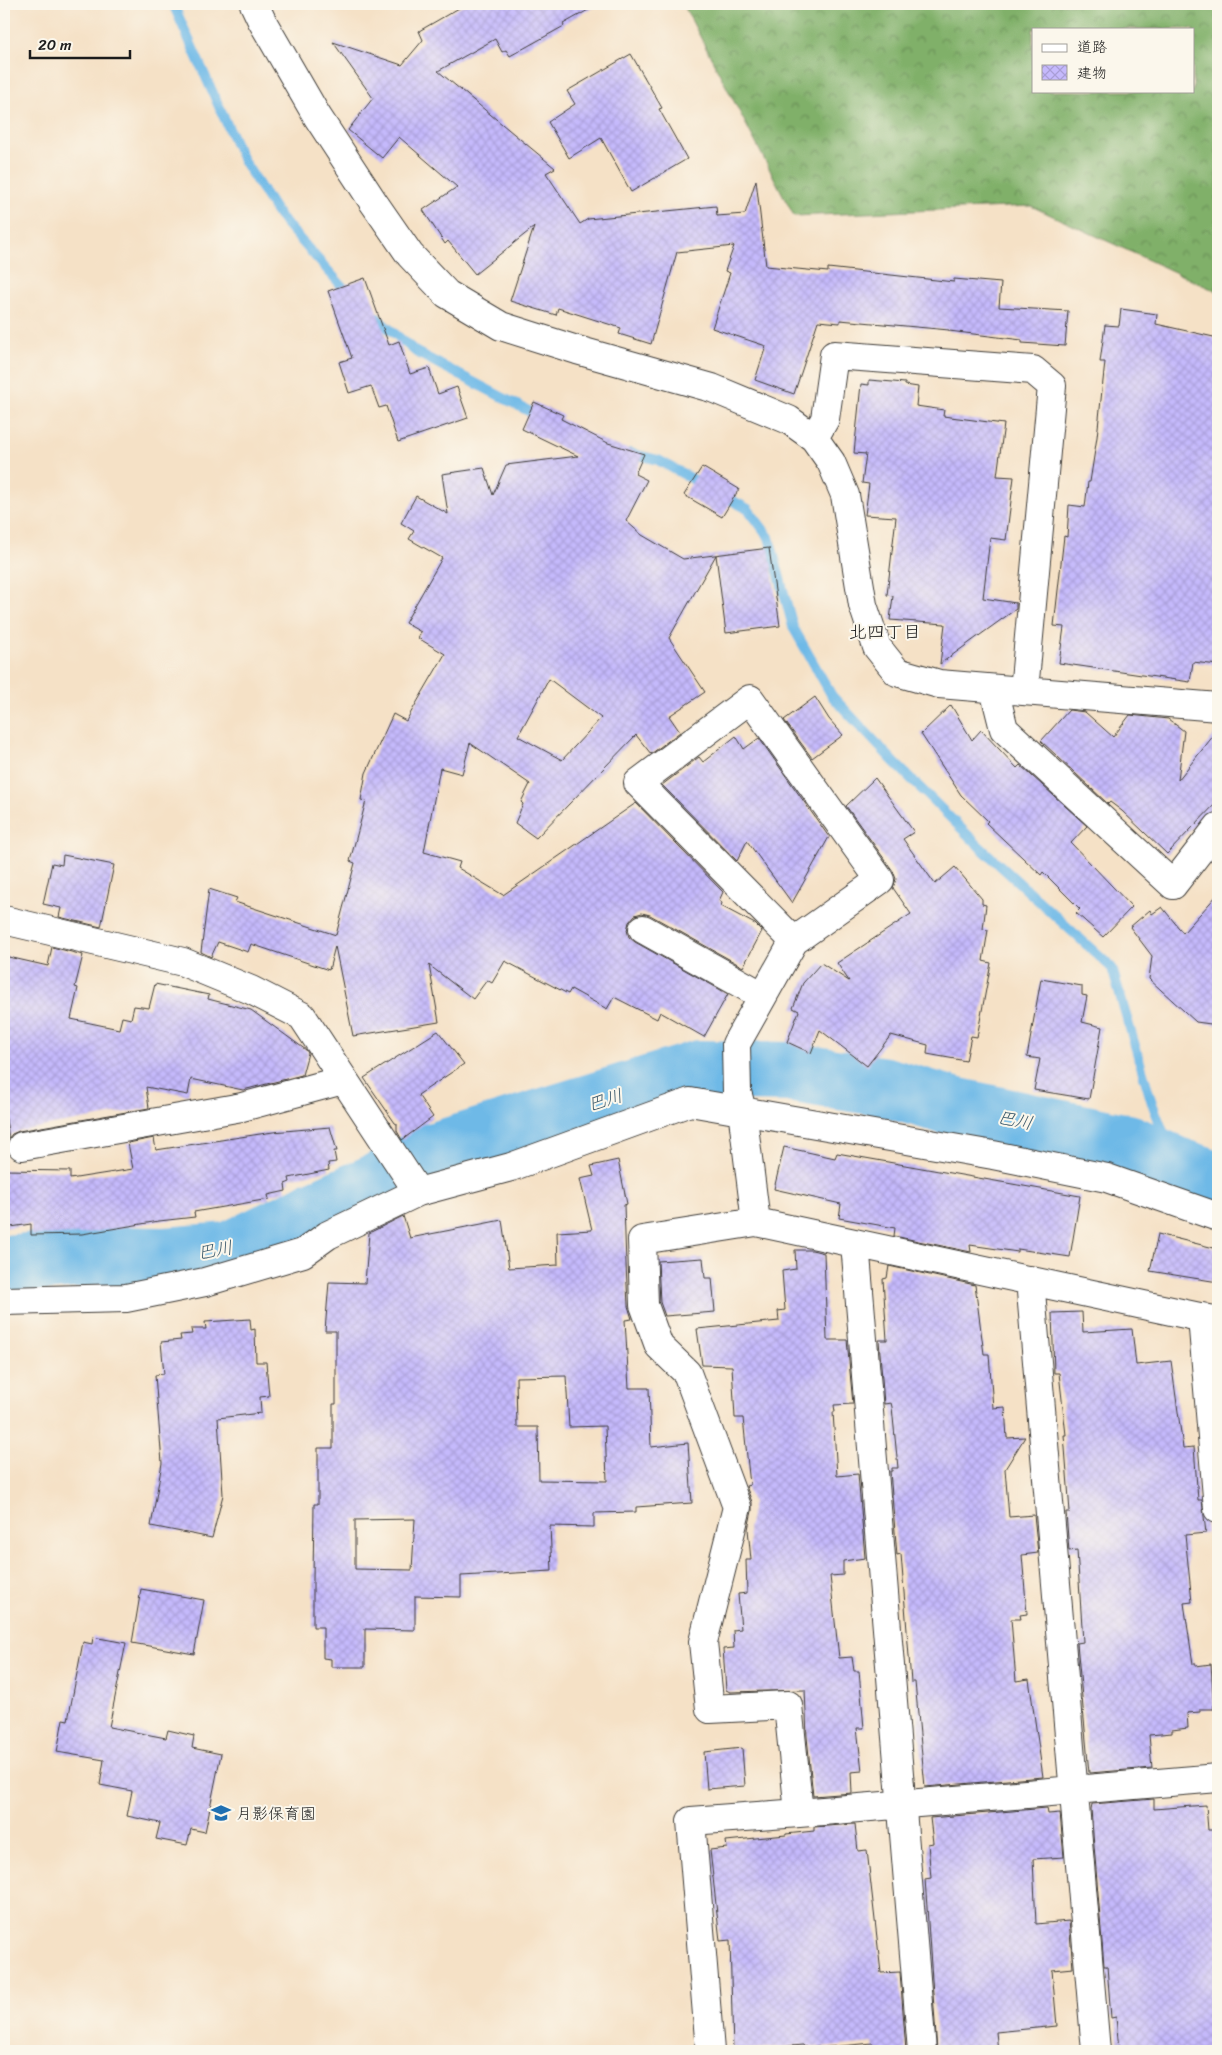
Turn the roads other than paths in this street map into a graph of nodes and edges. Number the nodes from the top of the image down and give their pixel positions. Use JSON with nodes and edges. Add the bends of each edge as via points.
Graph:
{"nodes":[{"id":1,"x":254,"y":4,"type":"edge"},
{"id":2,"x":814,"y":438,"type":"junction"},
{"id":3,"x":994,"y":689,"type":"junction"},
{"id":4,"x":1024,"y":691,"type":"junction"},
{"id":5,"x":1218,"y":707,"type":"edge"},
{"id":6,"x":1218,"y":827,"type":"edge"},
{"id":7,"x":4,"y":920,"type":"edge"},
{"id":8,"x":643,"y":929,"type":"dead end"},
{"id":9,"x":794,"y":941,"type":"junction"},
{"id":10,"x":763,"y":996,"type":"junction"},
{"id":11,"x":343,"y":1080,"type":"junction"},
{"id":12,"x":739,"y":1101,"type":"junction"},
{"id":13,"x":22,"y":1146,"type":"dead end"},
{"id":14,"x":414,"y":1186,"type":"junction"},
{"id":15,"x":1218,"y":1217,"type":"edge"},
{"id":16,"x":756,"y":1222,"type":"junction"},
{"id":17,"x":855,"y":1243,"type":"junction"},
{"id":18,"x":1030,"y":1280,"type":"junction"},
{"id":19,"x":4,"y":1301,"type":"edge"},
{"id":20,"x":1210,"y":1319,"type":"edge"},
{"id":21,"x":1218,"y":1508,"type":"edge"},
{"id":22,"x":1218,"y":1778,"type":"edge"},
{"id":23,"x":1073,"y":1790,"type":"junction"},
{"id":24,"x":902,"y":1804,"type":"junction"},
{"id":25,"x":799,"y":1813,"type":"junction"},
{"id":26,"x":710,"y":2051,"type":"edge"},
{"id":27,"x":922,"y":2051,"type":"edge"},
{"id":28,"x":1096,"y":2051,"type":"edge"}],
"edges":[{"from":1,"to":2,"type":"street","via":[[317,116],[374,203],[410,255],[447,294],[501,326],[712,388],[788,420]]},
{"from":2,"to":3,"type":"street","via":[[831,462],[845,495],[863,605],[877,647],[898,672],[939,684]]},
{"from":2,"to":4,"type":"street","via":[[825,419],[834,355],[1033,370],[1052,386]]},
{"from":3,"to":4,"type":"street"},
{"from":3,"to":6,"type":"street","via":[[1004,729],[1173,885]]},
{"from":4,"to":5,"type":"street"},
{"from":7,"to":11,"type":"street","via":[[183,962],[251,990],[302,1016]]},
{"from":8,"to":10,"type":"street"},
{"from":9,"to":9,"type":"street","via":[[880,880],[750,699],[638,783]]},
{"from":9,"to":10,"type":"street"},
{"from":10,"to":12,"type":"street","via":[[736,1044]]},
{"from":11,"to":13,"type":"street","via":[[242,1107]]},
{"from":11,"to":14,"type":"street"},
{"from":12,"to":14,"type":"street","via":[[690,1102],[511,1167]]},
{"from":12,"to":15,"type":"street","via":[[1106,1178]]},
{"from":12,"to":16,"type":"street"},
{"from":14,"to":19,"type":"street","via":[[328,1234],[303,1253],[204,1282],[126,1298]]},
{"from":16,"to":17,"type":"street"},
{"from":16,"to":25,"type":"street","via":[[642,1240],[644,1305],[659,1346],[687,1373],[737,1507],[703,1642],[710,1709],[788,1705]]},
{"from":17,"to":18,"type":"street"},
{"from":17,"to":24,"type":"street"},
{"from":18,"to":20,"type":"street"},
{"from":18,"to":23,"type":"street"},
{"from":20,"to":21,"type":"street"},
{"from":22,"to":23,"type":"street"},
{"from":23,"to":24,"type":"street"},
{"from":23,"to":28,"type":"street"},
{"from":24,"to":25,"type":"street"},
{"from":24,"to":27,"type":"street"},
{"from":25,"to":26,"type":"street","via":[[691,1821]]}]}
